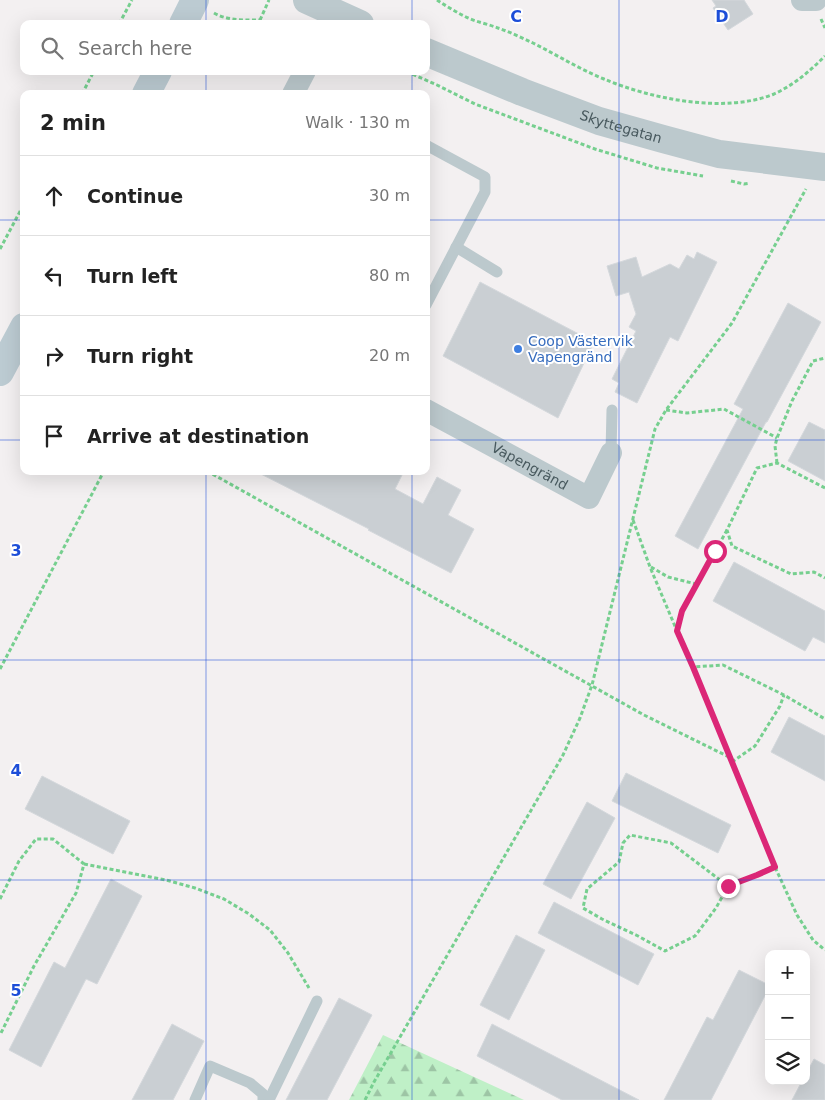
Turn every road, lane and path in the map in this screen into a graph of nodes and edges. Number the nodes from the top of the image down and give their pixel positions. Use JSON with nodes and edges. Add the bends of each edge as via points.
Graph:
{"nodes":[{"id":1,"x":132,"y":0,"type":"edge"},
{"id":2,"x":269,"y":0,"type":"edge"},
{"id":3,"x":307,"y":0,"type":"edge"},
{"id":4,"x":436,"y":0,"type":"edge"},
{"id":5,"x":802,"y":0,"type":"edge"},
{"id":6,"x":814,"y":0,"type":"edge"},
{"id":7,"x":191,"y":9,"type":"edge"},
{"id":8,"x":331,"y":18,"type":"edge"},
{"id":9,"x":121,"y":20,"type":"edge"},
{"id":10,"x":260,"y":20,"type":"joint"},
{"id":11,"x":430,"y":54,"type":"edge"},
{"id":12,"x":825,"y":56,"type":"edge"},
{"id":13,"x":92,"y":75,"type":"edge"},
{"id":14,"x":156,"y":75,"type":"edge"},
{"id":15,"x":303,"y":75,"type":"edge"},
{"id":16,"x":84,"y":90,"type":"edge"},
{"id":17,"x":148,"y":90,"type":"edge"},
{"id":18,"x":295,"y":90,"type":"edge"},
{"id":19,"x":430,"y":147,"type":"edge"},
{"id":20,"x":825,"y":167,"type":"edge"},
{"id":21,"x":806,"y":189,"type":"dead end"},
{"id":22,"x":20,"y":212,"type":"edge"},
{"id":23,"x":456,"y":247,"type":"junction"},
{"id":24,"x":0,"y":249,"type":"edge"},
{"id":25,"x":497,"y":272,"type":"dead end"},
{"id":26,"x":430,"y":297,"type":"edge"},
{"id":27,"x":20,"y":334,"type":"edge"},
{"id":28,"x":825,"y":358,"type":"edge"},
{"id":29,"x":0,"y":372,"type":"edge"},
{"id":30,"x":612,"y":410,"type":"dead end"},
{"id":31,"x":666,"y":410,"type":"junction"},
{"id":32,"x":430,"y":412,"type":"edge"},
{"id":33,"x":777,"y":438,"type":"junction"},
{"id":34,"x":611,"y":453,"type":"joint"},
{"id":35,"x":777,"y":463,"type":"junction"},
{"id":36,"x":102,"y":475,"type":"edge"},
{"id":37,"x":214,"y":475,"type":"edge"},
{"id":38,"x":825,"y":488,"type":"edge"},
{"id":39,"x":633,"y":520,"type":"junction"},
{"id":40,"x":727,"y":530,"type":"junction"},
{"id":41,"x":650,"y":566,"type":"junction"},
{"id":42,"x":825,"y":578,"type":"edge"},
{"id":43,"x":696,"y":584,"type":"junction"},
{"id":44,"x":677,"y":631,"type":"junction"},
{"id":45,"x":693,"y":667,"type":"junction"},
{"id":46,"x":0,"y":668,"type":"edge"},
{"id":47,"x":592,"y":685,"type":"junction"},
{"id":48,"x":784,"y":695,"type":"junction"},
{"id":49,"x":825,"y":719,"type":"edge"},
{"id":50,"x":730,"y":757,"type":"junction"},
{"id":51,"x":732,"y":762,"type":"junction"},
{"id":52,"x":84,"y":864,"type":"junction"},
{"id":53,"x":775,"y":867,"type":"junction"},
{"id":54,"x":728,"y":886,"type":"junction"},
{"id":55,"x":0,"y":899,"type":"edge"},
{"id":56,"x":825,"y":950,"type":"edge"},
{"id":57,"x":317,"y":1001,"type":"joint"},
{"id":58,"x":0,"y":1035,"type":"edge"},
{"id":59,"x":195,"y":1100,"type":"edge"},
{"id":60,"x":263,"y":1100,"type":"edge"},
{"id":61,"x":269,"y":1100,"type":"edge"},
{"id":62,"x":365,"y":1100,"type":"edge"}],
"edges":[{"from":1,"to":9,"type":"path"},
{"from":2,"to":10,"type":"path"},
{"from":3,"to":8,"type":"street"},
{"from":4,"to":12,"type":"path","via":[[604,80],[680,101],[748,102],[774,94],[798,81]]},
{"from":5,"to":6,"type":"street"},
{"from":7,"to":10,"type":"path","via":[[236,19]]},
{"from":11,"to":20,"type":"street","name":"Skyttegatan","via":[[531,95],[654,137],[719,154]]},
{"from":13,"to":16,"type":"path"},
{"from":14,"to":17,"type":"main road"},
{"from":15,"to":18,"type":"street"},
{"from":19,"to":23,"type":"lane","via":[[485,177],[485,192]]},
{"from":21,"to":31,"type":"path","via":[[732,323]]},
{"from":22,"to":24,"type":"path"},
{"from":23,"to":25,"type":"lane"},
{"from":23,"to":26,"type":"lane"},
{"from":27,"to":29,"type":"main road"},
{"from":28,"to":33,"type":"path","via":[[813,361]]},
{"from":30,"to":34,"type":"lane"},
{"from":31,"to":33,"type":"path","via":[[686,413],[724,409]]},
{"from":31,"to":39,"type":"path","via":[[655,429]]},
{"from":32,"to":34,"type":"street","name":"Vapengränd","via":[[589,498]]},
{"from":33,"to":35,"type":"path"},
{"from":35,"to":38,"type":"path"},
{"from":35,"to":40,"type":"path","via":[[757,468]]},
{"from":36,"to":46,"type":"path"},
{"from":37,"to":47,"type":"path"},
{"from":39,"to":41,"type":"path"},
{"from":39,"to":47,"type":"path"},
{"from":40,"to":42,"type":"path","via":[[732,546],[791,574],[814,572]]},
{"from":40,"to":43,"type":"path"},
{"from":41,"to":43,"type":"path","via":[[668,577]]},
{"from":41,"to":44,"type":"path"},
{"from":43,"to":44,"type":"path","via":[[682,611]]},
{"from":44,"to":45,"type":"path"},
{"from":45,"to":48,"type":"path","via":[[723,665]]},
{"from":45,"to":50,"type":"path"},
{"from":47,"to":50,"type":"path","via":[[644,715]]},
{"from":47,"to":62,"type":"path","via":[[563,755]]},
{"from":48,"to":49,"type":"path"},
{"from":48,"to":51,"type":"path","via":[[755,746]]},
{"from":50,"to":51,"type":"path"},
{"from":51,"to":53,"type":"path"},
{"from":52,"to":55,"type":"path","via":[[53,839],[36,840],[18,861]]},
{"from":52,"to":57,"type":"path","via":[[166,880],[224,899],[270,930]]},
{"from":52,"to":58,"type":"path","via":[[76,894],[34,966]]},
{"from":53,"to":54,"type":"path"},
{"from":53,"to":56,"type":"path","via":[[797,915],[813,940]]},
{"from":54,"to":54,"type":"path","via":[[671,843],[630,835],[623,843],[619,862],[587,889],[583,908],[665,951],[695,936]]},
{"from":57,"to":61,"type":"lane"},
{"from":59,"to":60,"type":"lane","via":[[210,1066],[250,1083],[263,1094]]}]}
